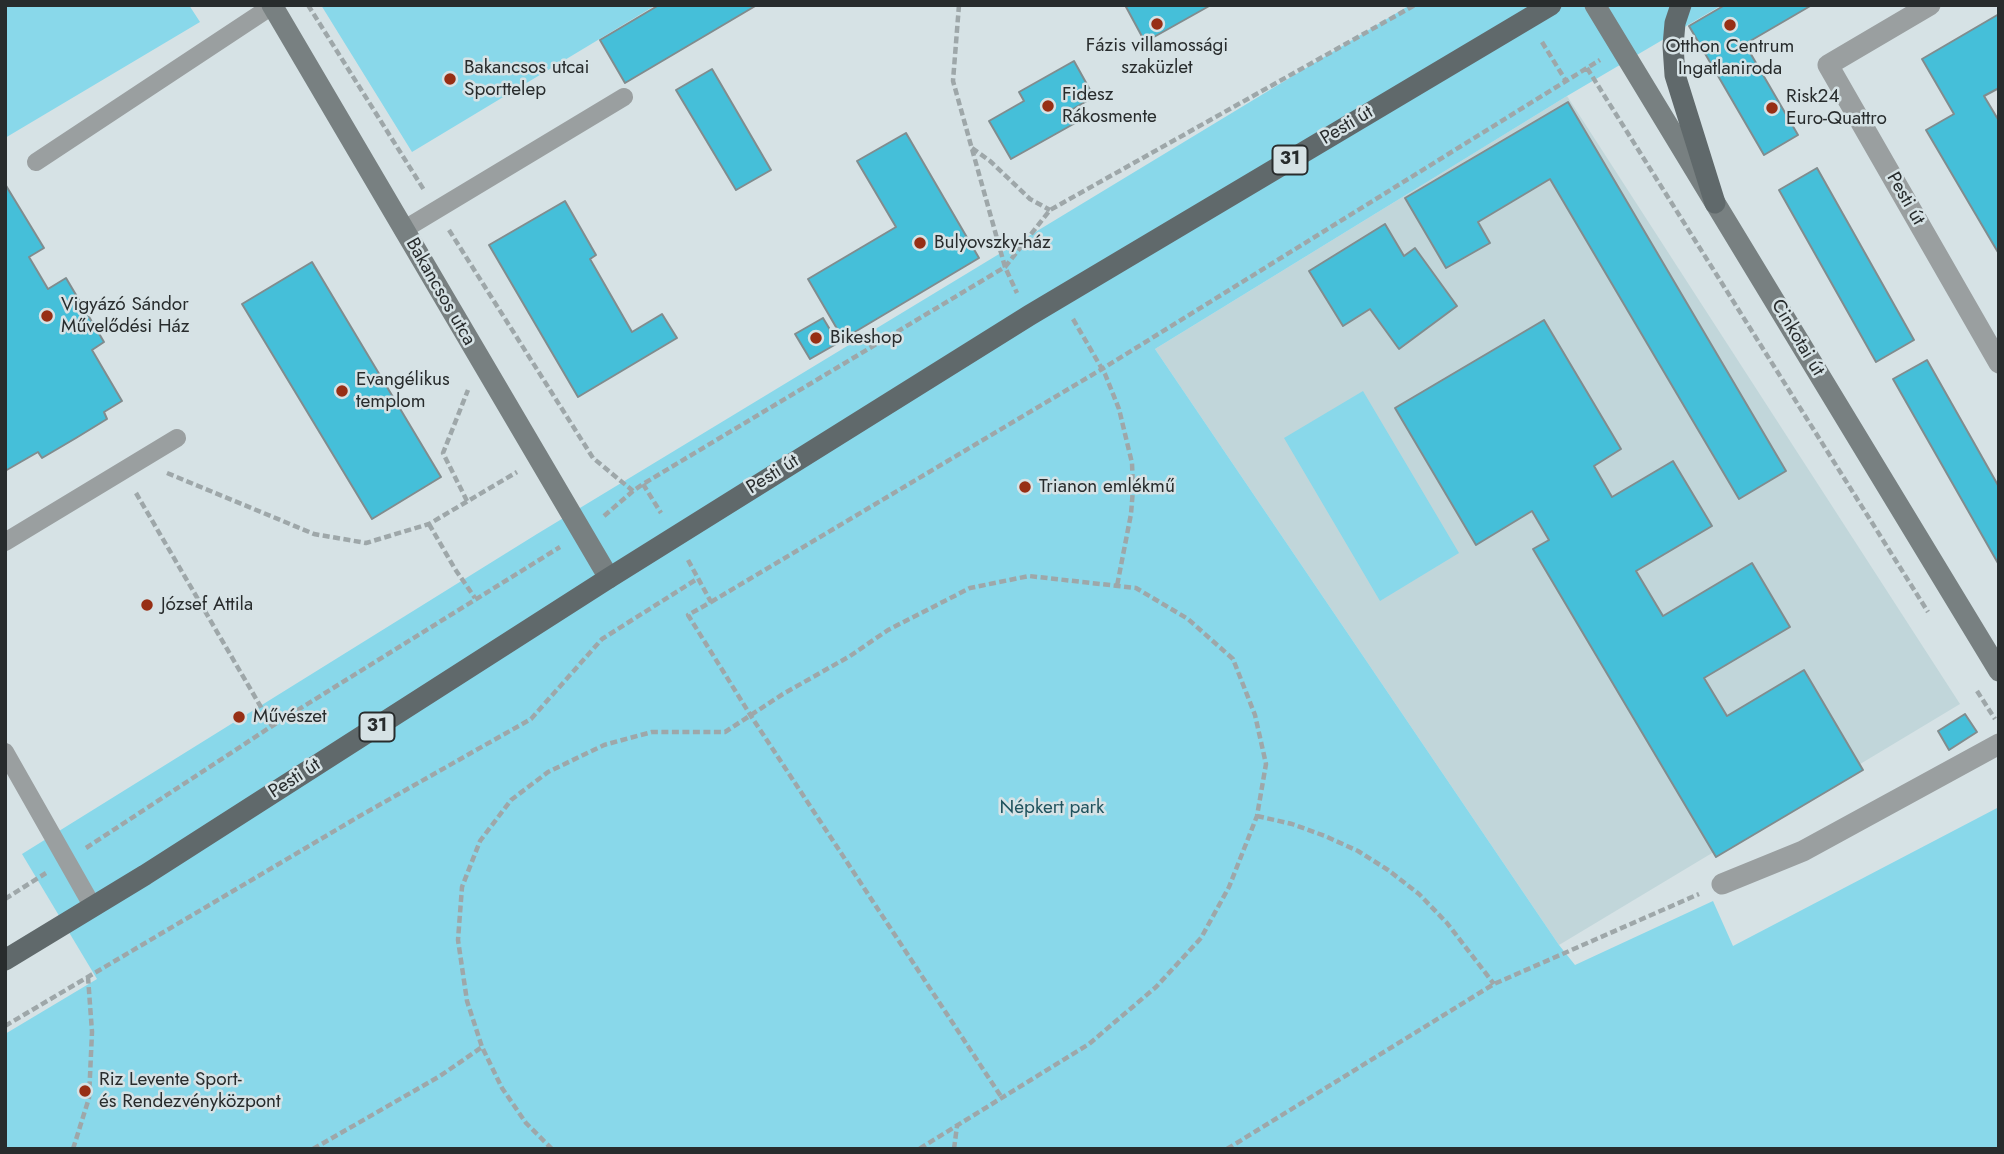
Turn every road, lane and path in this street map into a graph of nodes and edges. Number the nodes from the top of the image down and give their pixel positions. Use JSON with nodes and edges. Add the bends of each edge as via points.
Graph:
{"nodes":[{"id":1,"x":308,"y":5,"type":"edge"},
{"id":2,"x":959,"y":5,"type":"edge"},
{"id":3,"x":1415,"y":5,"type":"edge"},
{"id":4,"x":1551,"y":5,"type":"edge"},
{"id":5,"x":1595,"y":5,"type":"edge"},
{"id":6,"x":1681,"y":5,"type":"edge"},
{"id":7,"x":1930,"y":5,"type":"edge"},
{"id":8,"x":272,"y":6,"type":"edge"},
{"id":9,"x":1528,"y":19,"type":"junction"},
{"id":10,"x":1566,"y":81,"type":"junction"},
{"id":11,"x":624,"y":97,"type":"dead end"},
{"id":12,"x":972,"y":148,"type":"junction"},
{"id":13,"x":36,"y":162,"type":"dead end"},
{"id":14,"x":1715,"y":203,"type":"junction"},
{"id":15,"x":437,"y":210,"type":"junction"},
{"id":16,"x":1050,"y":210,"type":"junction"},
{"id":17,"x":403,"y":230,"type":"junction"},
{"id":18,"x":1005,"y":267,"type":"junction"},
{"id":19,"x":1060,"y":297,"type":"junction"},
{"id":20,"x":1030,"y":315,"type":"junction"},
{"id":21,"x":480,"y":360,"type":"junction"},
{"id":22,"x":1999,"y":363,"type":"edge"},
{"id":23,"x":1102,"y":369,"type":"junction"},
{"id":24,"x":177,"y":438,"type":"dead end"},
{"id":25,"x":539,"y":459,"type":"junction"},
{"id":26,"x":130,"y":466,"type":"junction"},
{"id":27,"x":643,"y":484,"type":"junction"},
{"id":28,"x":633,"y":491,"type":"junction"},
{"id":29,"x":467,"y":501,"type":"junction"},
{"id":30,"x":429,"y":524,"type":"junction"},
{"id":31,"x":584,"y":534,"type":"junction"},
{"id":32,"x":675,"y":536,"type":"junction"},
{"id":33,"x":5,"y":542,"type":"edge"},
{"id":34,"x":609,"y":578,"type":"junction"},
{"id":35,"x":697,"y":579,"type":"junction"},
{"id":36,"x":1117,"y":586,"type":"junction"},
{"id":37,"x":475,"y":598,"type":"junction"},
{"id":38,"x":711,"y":602,"type":"junction"},
{"id":39,"x":1933,"y":620,"type":"dead end"},
{"id":40,"x":1999,"y":671,"type":"edge"},
{"id":41,"x":1977,"y":690,"type":"dead end"},
{"id":42,"x":751,"y":716,"type":"junction"},
{"id":43,"x":1999,"y":725,"type":"edge"},
{"id":44,"x":272,"y":726,"type":"junction"},
{"id":45,"x":1999,"y":744,"type":"edge"},
{"id":46,"x":5,"y":752,"type":"edge"},
{"id":47,"x":1257,"y":816,"type":"junction"},
{"id":48,"x":67,"y":859,"type":"junction"},
{"id":49,"x":1723,"y":884,"type":"joint"},
{"id":50,"x":5,"y":899,"type":"edge"},
{"id":51,"x":93,"y":907,"type":"junction"},
{"id":52,"x":5,"y":960,"type":"edge"},
{"id":53,"x":88,"y":977,"type":"junction"},
{"id":54,"x":1494,"y":984,"type":"junction"},
{"id":55,"x":5,"y":1026,"type":"edge"},
{"id":56,"x":482,"y":1046,"type":"junction"},
{"id":57,"x":1002,"y":1098,"type":"junction"},
{"id":58,"x":957,"y":1126,"type":"junction"},
{"id":59,"x":73,"y":1149,"type":"edge"},
{"id":60,"x":313,"y":1149,"type":"edge"},
{"id":61,"x":552,"y":1149,"type":"edge"},
{"id":62,"x":919,"y":1149,"type":"edge"},
{"id":63,"x":954,"y":1149,"type":"edge"},
{"id":64,"x":1227,"y":1149,"type":"edge"}],
"edges":[{"from":1,"to":15,"type":"path"},
{"from":2,"to":12,"type":"path","via":[[953,81]]},
{"from":3,"to":16,"type":"path"},
{"from":4,"to":9,"type":"main road","name":"Pesti út","number":"31"},
{"from":5,"to":14,"type":"main road","name":"Cinkotai út"},
{"from":6,"to":14,"type":"main road","via":[[1675,23],[1675,75]]},
{"from":7,"to":22,"type":"street","name":"Pesti út","via":[[1828,65]]},
{"from":8,"to":13,"type":"lane"},
{"from":8,"to":17,"type":"main road","name":"Bakancsos utca"},
{"from":9,"to":10,"type":"path"},
{"from":9,"to":19,"type":"main road","name":"Pesti út","number":"31"},
{"from":10,"to":23,"type":"path"},
{"from":10,"to":39,"type":"path","via":[[1587,68]]},
{"from":11,"to":15,"type":"lane"},
{"from":12,"to":16,"type":"path","via":[[1030,199]]},
{"from":12,"to":18,"type":"path"},
{"from":14,"to":40,"type":"main road","name":"Cinkotai út"},
{"from":15,"to":17,"type":"lane"},
{"from":15,"to":28,"type":"path","via":[[593,458]]},
{"from":16,"to":18,"type":"path"},
{"from":17,"to":21,"type":"main road","name":"Bakancsos utca"},
{"from":18,"to":20,"type":"path"},
{"from":18,"to":27,"type":"path"},
{"from":19,"to":20,"type":"main road","name":"Pesti út","number":"31"},
{"from":19,"to":23,"type":"path"},
{"from":20,"to":32,"type":"main road","name":"Pesti út","number":"31"},
{"from":21,"to":25,"type":"main road","name":"Bakancsos utca"},
{"from":21,"to":29,"type":"path","via":[[443,453]]},
{"from":23,"to":36,"type":"path","via":[[1119,409],[1132,463],[1131,514]]},
{"from":23,"to":38,"type":"path"},
{"from":24,"to":26,"type":"lane"},
{"from":25,"to":29,"type":"path"},
{"from":25,"to":31,"type":"main road","name":"Bakancsos utca"},
{"from":26,"to":30,"type":"path","via":[[314,534],[366,543]]},
{"from":26,"to":33,"type":"lane"},
{"from":26,"to":44,"type":"path"},
{"from":27,"to":28,"type":"path"},
{"from":27,"to":32,"type":"path"},
{"from":28,"to":31,"type":"path"},
{"from":29,"to":30,"type":"path"},
{"from":30,"to":37,"type":"path"},
{"from":31,"to":34,"type":"main road","name":"Bakancsos utca"},
{"from":31,"to":37,"type":"path"},
{"from":32,"to":34,"type":"main road","name":"Pesti út","number":"31"},
{"from":32,"to":35,"type":"path"},
{"from":34,"to":51,"type":"main road","name":"Pesti út","number":"31"},
{"from":35,"to":38,"type":"path"},
{"from":35,"to":53,"type":"path","via":[[602,639],[531,719]]},
{"from":36,"to":42,"type":"path","via":[[1029,576],[970,589],[888,630]]},
{"from":36,"to":47,"type":"path","via":[[1136,588],[1188,619],[1233,659],[1255,715],[1266,764]]},
{"from":37,"to":44,"type":"path"},
{"from":38,"to":42,"type":"path","via":[[688,615]]},
{"from":41,"to":43,"type":"path"},
{"from":42,"to":56,"type":"path","via":[[725,732],[652,732],[604,745],[548,772],[511,800],[480,841],[463,887],[458,940],[467,1002]]},
{"from":42,"to":57,"type":"path"},
{"from":44,"to":48,"type":"path"},
{"from":45,"to":49,"type":"street","via":[[1803,851]]},
{"from":46,"to":48,"type":"lane"},
{"from":47,"to":54,"type":"path","via":[[1325,836],[1388,870],[1447,923]]},
{"from":47,"to":57,"type":"path","via":[[1229,887],[1201,938],[1156,987],[1089,1044]]},
{"from":48,"to":50,"type":"path"},
{"from":48,"to":51,"type":"lane"},
{"from":49,"to":54,"type":"path"},
{"from":51,"to":52,"type":"main road","name":"Pesti út","number":"31"},
{"from":53,"to":55,"type":"path"},
{"from":53,"to":59,"type":"path","via":[[92,1032],[89,1098]]},
{"from":54,"to":64,"type":"path"},
{"from":56,"to":60,"type":"path","via":[[440,1076]]},
{"from":56,"to":61,"type":"path","via":[[502,1088],[526,1123]]},
{"from":57,"to":58,"type":"path"},
{"from":58,"to":62,"type":"path"},
{"from":58,"to":63,"type":"path"}]}
